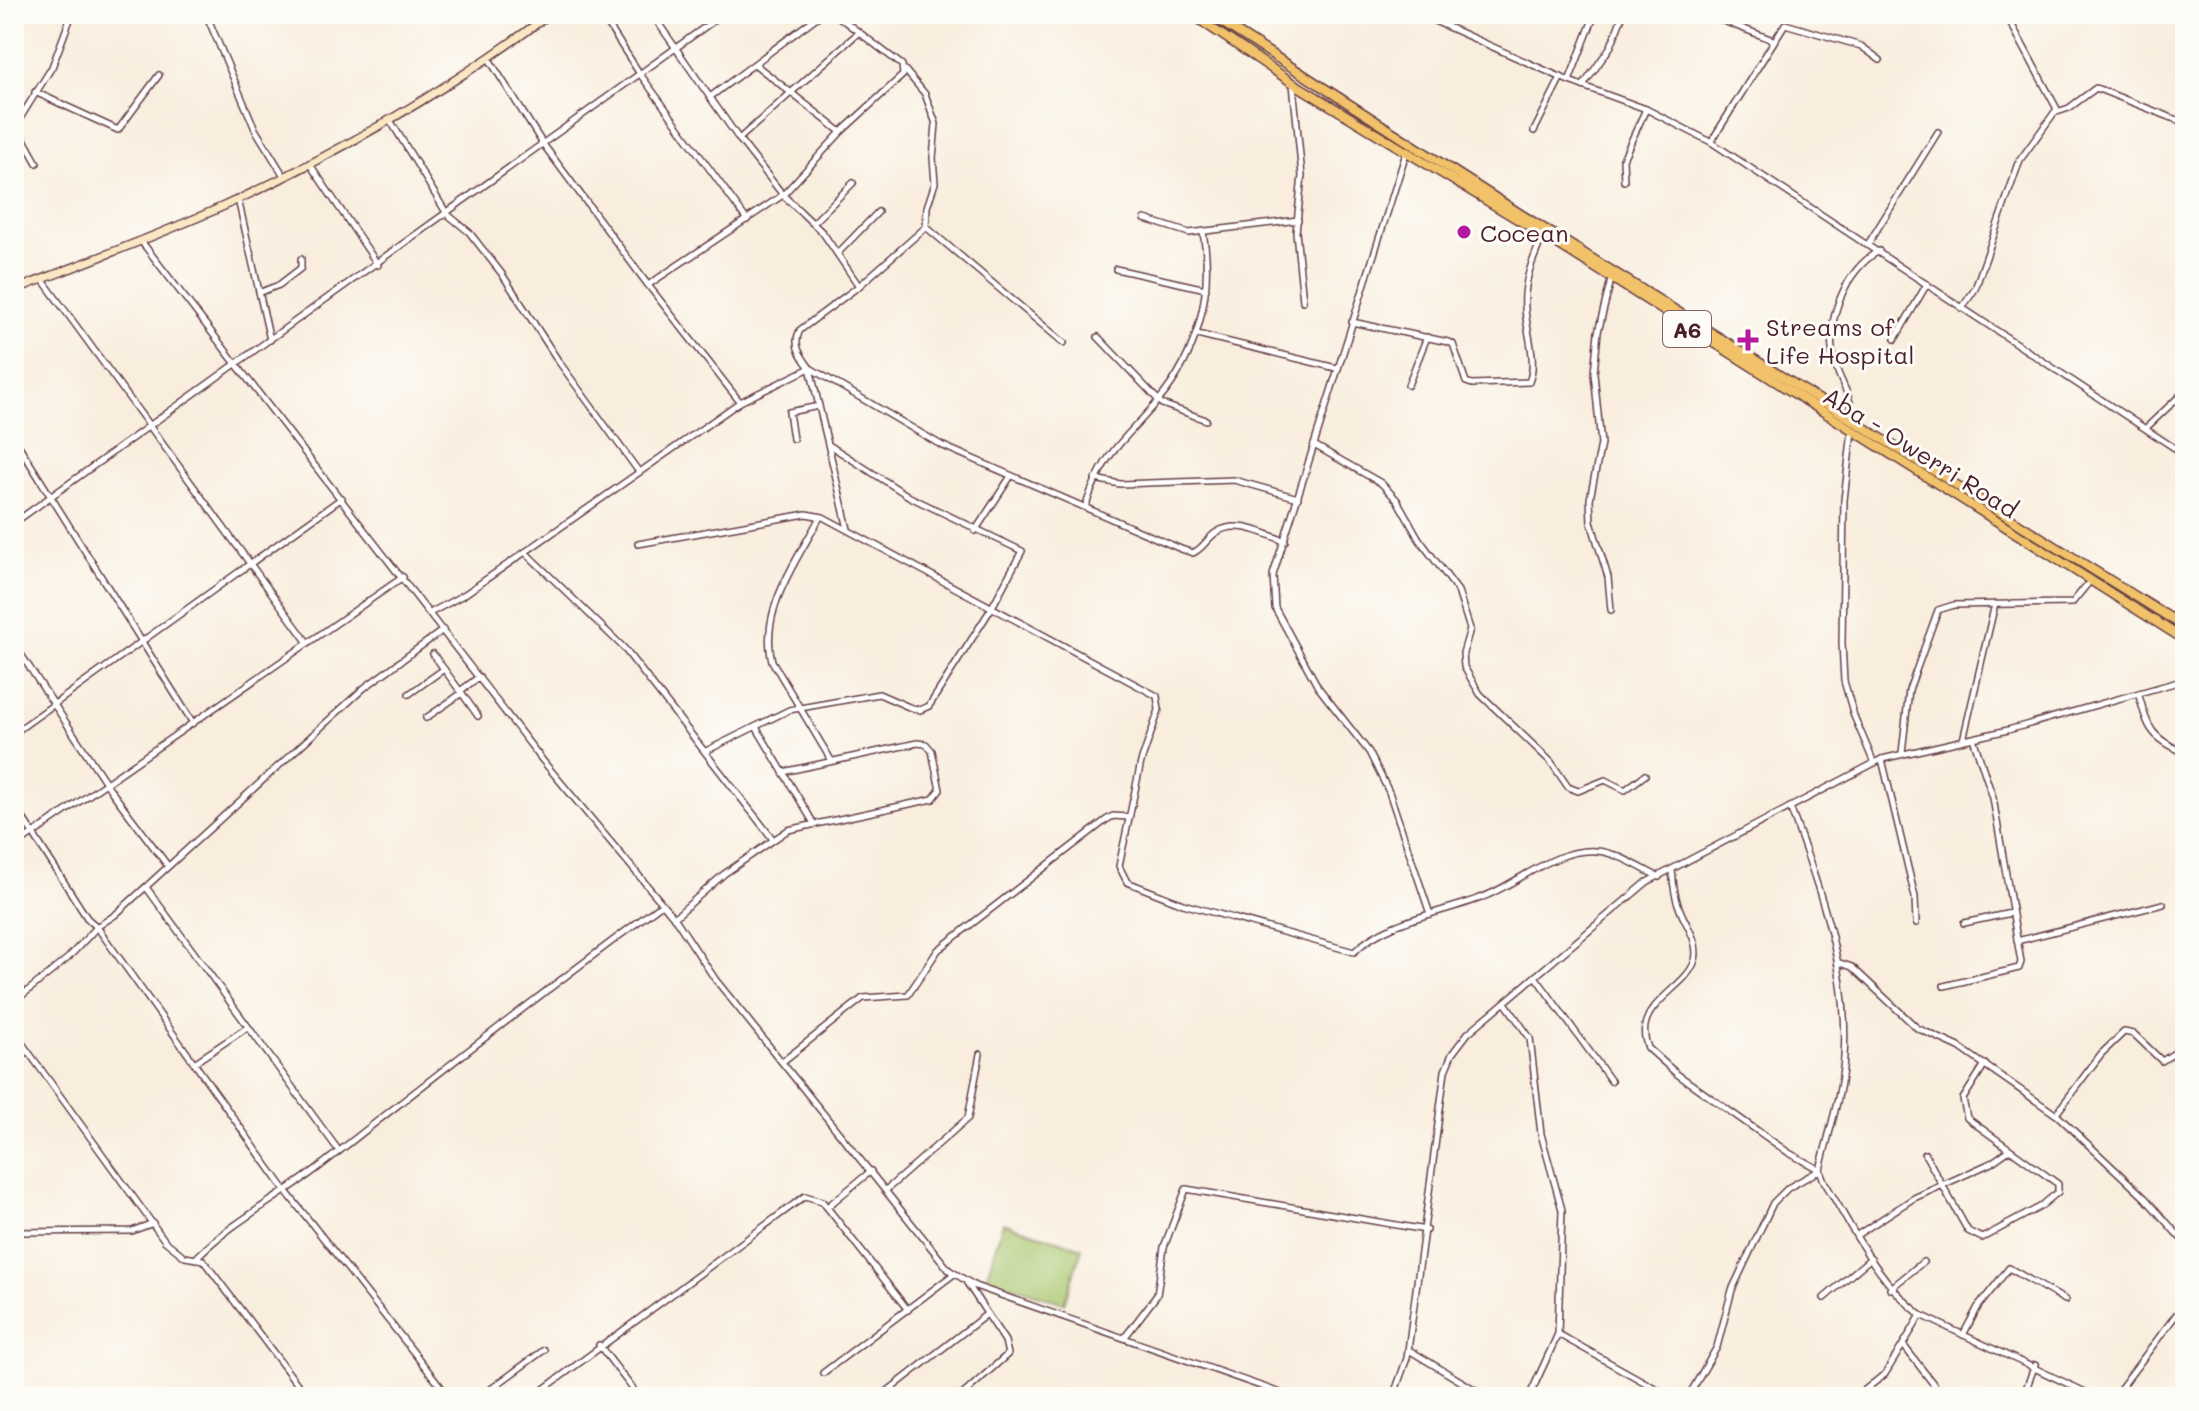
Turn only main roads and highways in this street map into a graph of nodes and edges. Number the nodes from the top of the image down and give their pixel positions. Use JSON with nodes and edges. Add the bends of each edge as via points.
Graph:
{"nodes":[{"id":1,"x":550,"y":14,"type":"edge"},
{"id":2,"x":1191,"y":14,"type":"edge"},
{"id":3,"x":1209,"y":14,"type":"edge"},
{"id":4,"x":14,"y":290,"type":"edge"},
{"id":5,"x":2185,"y":627,"type":"edge"},
{"id":6,"x":2185,"y":640,"type":"edge"}],
"edges":[{"from":1,"to":4,"type":"main road","via":[[390,120],[284,176],[141,241]]},
{"from":2,"to":6,"type":"highway","name":"Aba - Owerri Road","number":"A6","via":[[1293,83]]},
{"from":3,"to":5,"type":"highway","name":"Aba - Owerri Road","number":"A6"}]}
